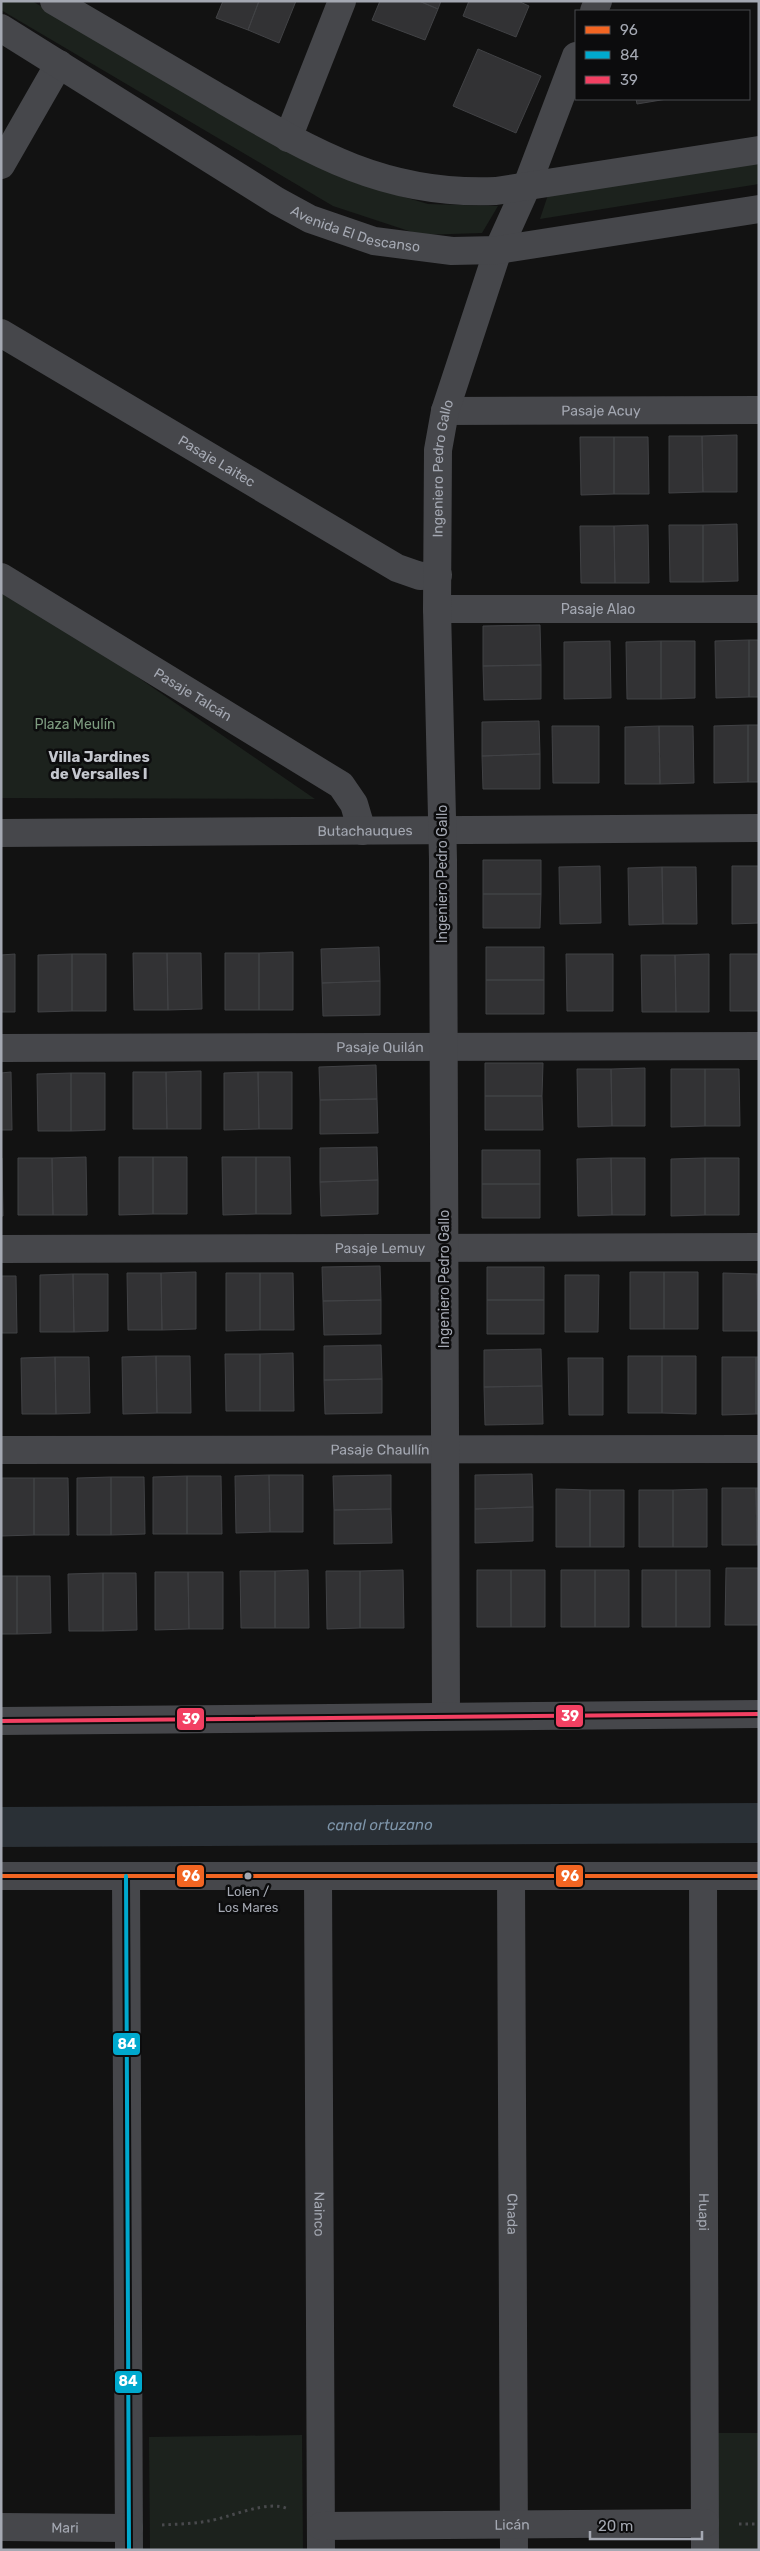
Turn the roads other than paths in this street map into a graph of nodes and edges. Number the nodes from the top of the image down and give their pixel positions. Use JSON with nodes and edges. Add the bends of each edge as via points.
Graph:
{"nodes":[{"id":1,"x":54,"y":1,"type":"edge"},
{"id":2,"x":342,"y":1,"type":"edge"},
{"id":3,"x":1,"y":28,"type":"edge"},
{"id":4,"x":575,"y":59,"type":"edge"},
{"id":5,"x":59,"y":64,"type":"junction"},
{"id":6,"x":288,"y":138,"type":"junction"},
{"id":7,"x":759,"y":150,"type":"edge"},
{"id":8,"x":1,"y":165,"type":"edge"},
{"id":9,"x":526,"y":188,"type":"junction"},
{"id":10,"x":759,"y":209,"type":"edge"},
{"id":11,"x":498,"y":250,"type":"junction"},
{"id":12,"x":1,"y":332,"type":"edge"},
{"id":13,"x":759,"y":410,"type":"edge"},
{"id":14,"x":444,"y":411,"type":"junction"},
{"id":15,"x":438,"y":575,"type":"junction"},
{"id":16,"x":1,"y":577,"type":"edge"},
{"id":17,"x":437,"y":609,"type":"junction"},
{"id":18,"x":759,"y":609,"type":"edge"},
{"id":19,"x":759,"y":828,"type":"edge"},
{"id":20,"x":362,"y":830,"type":"junction"},
{"id":21,"x":442,"y":830,"type":"junction"},
{"id":22,"x":1,"y":833,"type":"edge"},
{"id":23,"x":759,"y":1046,"type":"edge"},
{"id":24,"x":443,"y":1047,"type":"junction"},
{"id":25,"x":1,"y":1048,"type":"edge"},
{"id":26,"x":759,"y":1247,"type":"edge"},
{"id":27,"x":444,"y":1248,"type":"junction"},
{"id":28,"x":1,"y":1249,"type":"edge"},
{"id":29,"x":445,"y":1449,"type":"junction"},
{"id":30,"x":759,"y":1449,"type":"edge"},
{"id":31,"x":1,"y":1450,"type":"edge"},
{"id":32,"x":759,"y":1714,"type":"edge"},
{"id":33,"x":446,"y":1716,"type":"junction"},
{"id":34,"x":1,"y":1720,"type":"edge"},
{"id":35,"x":1,"y":1876,"type":"edge"},
{"id":36,"x":126,"y":1876,"type":"junction"},
{"id":37,"x":318,"y":1876,"type":"junction"},
{"id":38,"x":512,"y":1876,"type":"junction"},
{"id":39,"x":703,"y":1876,"type":"junction"},
{"id":40,"x":759,"y":1876,"type":"edge"},
{"id":41,"x":705,"y":2523,"type":"junction"},
{"id":42,"x":1,"y":2527,"type":"edge"},
{"id":43,"x":514,"y":2537,"type":"edge"},
{"id":44,"x":321,"y":2538,"type":"edge"},
{"id":45,"x":129,"y":2539,"type":"edge"},
{"id":46,"x":705,"y":2550,"type":"edge"}],
"edges":[{"from":1,"to":6,"type":"street"},
{"from":2,"to":6,"type":"street"},
{"from":3,"to":5,"type":"street","name":"Avenida El Descanso"},
{"from":4,"to":9,"type":"street","name":"Ingeniero Pedro Gallo"},
{"from":5,"to":8,"type":"street"},
{"from":5,"to":11,"type":"street","name":"Avenida El Descanso","via":[[277,202],[310,219],[392,244],[452,251]]},
{"from":6,"to":9,"type":"street","via":[[367,175],[399,183],[466,193]]},
{"from":7,"to":9,"type":"street"},
{"from":9,"to":11,"type":"street","name":"Ingeniero Pedro Gallo"},
{"from":10,"to":11,"type":"street","name":"Avenida El Descanso"},
{"from":11,"to":14,"type":"street","name":"Ingeniero Pedro Gallo"},
{"from":12,"to":15,"type":"street","name":"Pasaje Laitec","via":[[397,568],[420,576]]},
{"from":13,"to":14,"type":"street","name":"Pasaje Acuy"},
{"from":14,"to":15,"type":"street","name":"Ingeniero Pedro Gallo","via":[[437,464]]},
{"from":15,"to":17,"type":"street","name":"Ingeniero Pedro Gallo"},
{"from":16,"to":20,"type":"street","name":"Pasaje Talcán","via":[[341,785],[354,804]]},
{"from":17,"to":18,"type":"street","name":"Pasaje Alao"},
{"from":17,"to":21,"type":"street","name":"Ingeniero Pedro Gallo"},
{"from":19,"to":21,"type":"street","name":"Butachauques"},
{"from":20,"to":21,"type":"street","name":"Butachauques"},
{"from":20,"to":22,"type":"street","name":"Butachauques"},
{"from":21,"to":24,"type":"street","name":"Ingeniero Pedro Gallo"},
{"from":23,"to":24,"type":"street","name":"Pasaje Quilán"},
{"from":24,"to":25,"type":"street","name":"Pasaje Quilán"},
{"from":24,"to":27,"type":"street","name":"Ingeniero Pedro Gallo"},
{"from":26,"to":27,"type":"street","name":"Pasaje Lemuy"},
{"from":27,"to":28,"type":"street","name":"Pasaje Lemuy"},
{"from":27,"to":29,"type":"street","name":"Ingeniero Pedro Gallo"},
{"from":29,"to":30,"type":"street","name":"Pasaje Chaullín"},
{"from":29,"to":31,"type":"street","name":"Pasaje Chaullín"},
{"from":29,"to":33,"type":"street","name":"Ingeniero Pedro Gallo"},
{"from":32,"to":33,"type":"street"},
{"from":33,"to":34,"type":"street"},
{"from":35,"to":36,"type":"street"},
{"from":36,"to":37,"type":"street"},
{"from":36,"to":45,"type":"street"},
{"from":37,"to":38,"type":"street"},
{"from":37,"to":44,"type":"street","name":"Nainco"},
{"from":38,"to":39,"type":"street"},
{"from":38,"to":43,"type":"street","name":"Chada"},
{"from":39,"to":40,"type":"street"},
{"from":39,"to":41,"type":"street","name":"Huapi"},
{"from":41,"to":43,"type":"street","name":"Licán"},
{"from":41,"to":46,"type":"street","name":"Huapi"},
{"from":42,"to":45,"type":"street","name":"Mari"},
{"from":43,"to":44,"type":"street","name":"Licán"}]}
